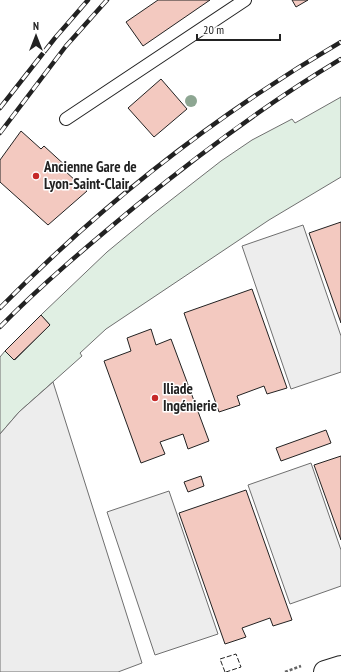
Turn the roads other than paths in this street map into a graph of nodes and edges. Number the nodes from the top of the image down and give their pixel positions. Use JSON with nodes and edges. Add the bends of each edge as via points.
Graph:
{"nodes":[{"id":1,"x":245,"y":0,"type":"edge"},
{"id":2,"x":66,"y":119,"type":"dead end"},
{"id":3,"x":341,"y":667,"type":"edge"},
{"id":4,"x":325,"y":672,"type":"edge"}],
"edges":[{"from":1,"to":2,"type":"lane"},
{"from":3,"to":4,"type":"main road"}]}
